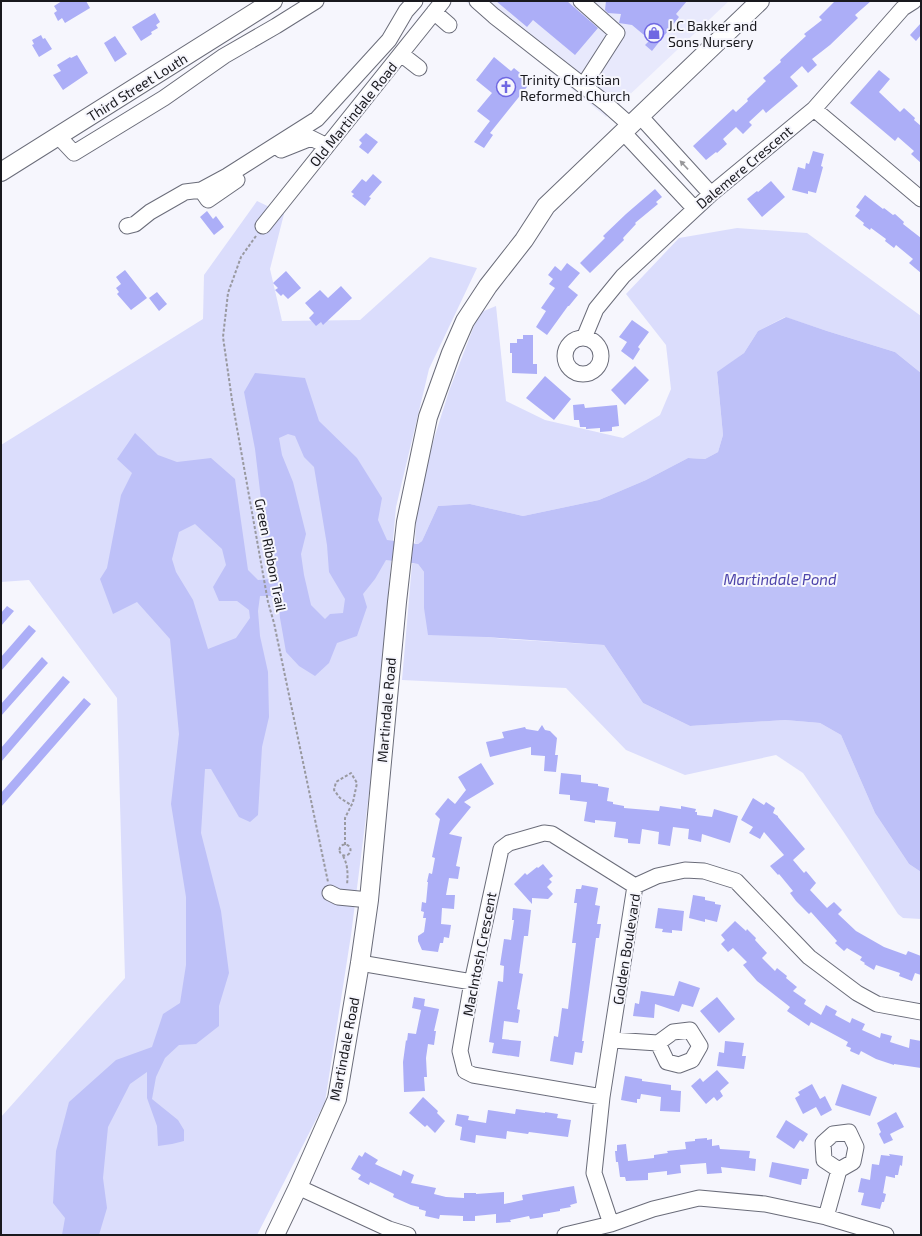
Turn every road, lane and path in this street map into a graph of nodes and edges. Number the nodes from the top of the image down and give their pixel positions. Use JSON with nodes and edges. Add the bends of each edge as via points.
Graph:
{"nodes":[{"id":1,"x":273,"y":1,"type":"edge"},
{"id":2,"x":316,"y":1,"type":"edge"},
{"id":3,"x":415,"y":1,"type":"edge"},
{"id":4,"x":477,"y":1,"type":"edge"},
{"id":5,"x":581,"y":1,"type":"edge"},
{"id":6,"x":760,"y":1,"type":"edge"},
{"id":7,"x":914,"y":1,"type":"edge"},
{"id":8,"x":439,"y":7,"type":"edge"},
{"id":9,"x":449,"y":25,"type":"dead end"},
{"id":10,"x":401,"y":54,"type":"junction"},
{"id":11,"x":419,"y":68,"type":"dead end"},
{"id":12,"x":583,"y":86,"type":"junction"},
{"id":13,"x":814,"y":109,"type":"junction"},
{"id":14,"x":631,"y":124,"type":"junction"},
{"id":15,"x":59,"y":137,"type":"junction"},
{"id":16,"x":327,"y":146,"type":"junction"},
{"id":17,"x":1,"y":172,"type":"edge"},
{"id":18,"x":201,"y":190,"type":"junction"},
{"id":19,"x":711,"y":194,"type":"junction"},
{"id":20,"x":921,"y":199,"type":"edge"},
{"id":21,"x":694,"y":208,"type":"junction"},
{"id":22,"x":127,"y":226,"type":"dead end"},
{"id":23,"x":263,"y":226,"type":"joint"},
{"id":24,"x":584,"y":338,"type":"dead end"},
{"id":25,"x":351,"y":805,"type":"junction"},
{"id":26,"x":345,"y":845,"type":"junction"},
{"id":27,"x":343,"y":856,"type":"junction"},
{"id":28,"x":635,"y":886,"type":"junction"},
{"id":29,"x":330,"y":893,"type":"joint"},
{"id":30,"x":345,"y":898,"type":"junction"},
{"id":31,"x":369,"y":900,"type":"junction"},
{"id":32,"x":360,"y":963,"type":"junction"},
{"id":33,"x":472,"y":982,"type":"junction"},
{"id":34,"x":921,"y":1012,"type":"edge"},
{"id":35,"x":612,"y":1040,"type":"junction"},
{"id":36,"x":658,"y":1043,"type":"dead end"},
{"id":37,"x":602,"y":1097,"type":"junction"},
{"id":38,"x":839,"y":1170,"type":"dead end"},
{"id":39,"x":298,"y":1187,"type":"junction"},
{"id":40,"x":826,"y":1217,"type":"junction"},
{"id":41,"x":611,"y":1224,"type":"junction"},
{"id":42,"x":275,"y":1235,"type":"edge"},
{"id":43,"x":408,"y":1235,"type":"edge"},
{"id":44,"x":566,"y":1235,"type":"edge"},
{"id":45,"x":886,"y":1235,"type":"edge"}],
"edges":[{"from":1,"to":15,"type":"main road","name":"Third Street Louth"},
{"from":2,"to":15,"type":"street","via":[[224,56],[164,98],[74,153]]},
{"from":3,"to":18,"type":"street","via":[[389,40],[317,119]]},
{"from":4,"to":12,"type":"street"},
{"from":5,"to":12,"type":"street","via":[[617,33]]},
{"from":6,"to":14,"type":"main road","name":"Martindale Road"},
{"from":7,"to":13,"type":"street","name":"Dalemere Crescent","via":[[903,8]]},
{"from":8,"to":9,"type":"street"},
{"from":8,"to":10,"type":"street","name":"Old Martindale Road"},
{"from":10,"to":11,"type":"street"},
{"from":10,"to":16,"type":"street","name":"Old Martindale Road"},
{"from":12,"to":14,"type":"street"},
{"from":13,"to":19,"type":"street","name":"Dalemere Crescent"},
{"from":13,"to":20,"type":"street"},
{"from":19,"to":14,"type":"street","one_way":true},
{"from":14,"to":21,"type":"street"},
{"from":14,"to":31,"type":"main road","name":"Martindale Road","via":[[546,206],[524,240],[488,286],[465,321],[428,417],[406,522]]},
{"from":15,"to":17,"type":"main road","name":"Third Street Louth"},
{"from":16,"to":18,"type":"street","via":[[311,138],[283,149],[208,200]]},
{"from":16,"to":23,"type":"street","name":"Old Martindale Road"},
{"from":18,"to":22,"type":"street","via":[[185,192],[150,212],[135,224]]},
{"from":19,"to":21,"type":"street","name":"Dalemere Crescent"},
{"from":21,"to":24,"type":"street","name":"Dalemere Crescent","via":[[614,286],[596,309]]},
{"from":23,"to":29,"type":"path","name":"Green Ribbon Trail","via":[[241,258],[228,293],[223,337],[268,602]]},
{"from":25,"to":25,"type":"path","via":[[357,783],[352,773],[336,782],[334,790],[340,798]]},
{"from":25,"to":26,"type":"path","via":[[345,818]]},
{"from":26,"to":27,"type":"path","via":[[339,848]]},
{"from":26,"to":27,"type":"path","via":[[349,846],[350,851],[347,856]]},
{"from":27,"to":30,"type":"path","via":[[348,871]]},
{"from":28,"to":33,"type":"street","name":"MacIntosh Crescent","via":[[552,834],[544,832],[509,843],[501,849],[499,855]]},
{"from":28,"to":34,"type":"street","name":"Golden Boulevard","via":[[657,876],[685,870],[704,871],[736,881],[809,958],[857,993],[877,1004]]},
{"from":28,"to":35,"type":"street","name":"Golden Boulevard"},
{"from":29,"to":30,"type":"street"},
{"from":30,"to":31,"type":"street"},
{"from":31,"to":32,"type":"main road","name":"Martindale Road"},
{"from":32,"to":33,"type":"street"},
{"from":32,"to":39,"type":"main road","name":"Martindale Road","via":[[337,1099]]},
{"from":33,"to":37,"type":"street","name":"MacIntosh Crescent","via":[[460,1051],[465,1071],[473,1075]]},
{"from":35,"to":36,"type":"street"},
{"from":35,"to":37,"type":"street","name":"Golden Boulevard"},
{"from":37,"to":41,"type":"street","name":"Golden Boulevard","via":[[594,1173]]},
{"from":38,"to":40,"type":"street"},
{"from":39,"to":42,"type":"main road","name":"Martindale Road"},
{"from":39,"to":43,"type":"street","via":[[389,1230]]},
{"from":40,"to":41,"type":"street","via":[[765,1204],[699,1198],[653,1209]]},
{"from":40,"to":45,"type":"street"},
{"from":41,"to":44,"type":"street"}]}
